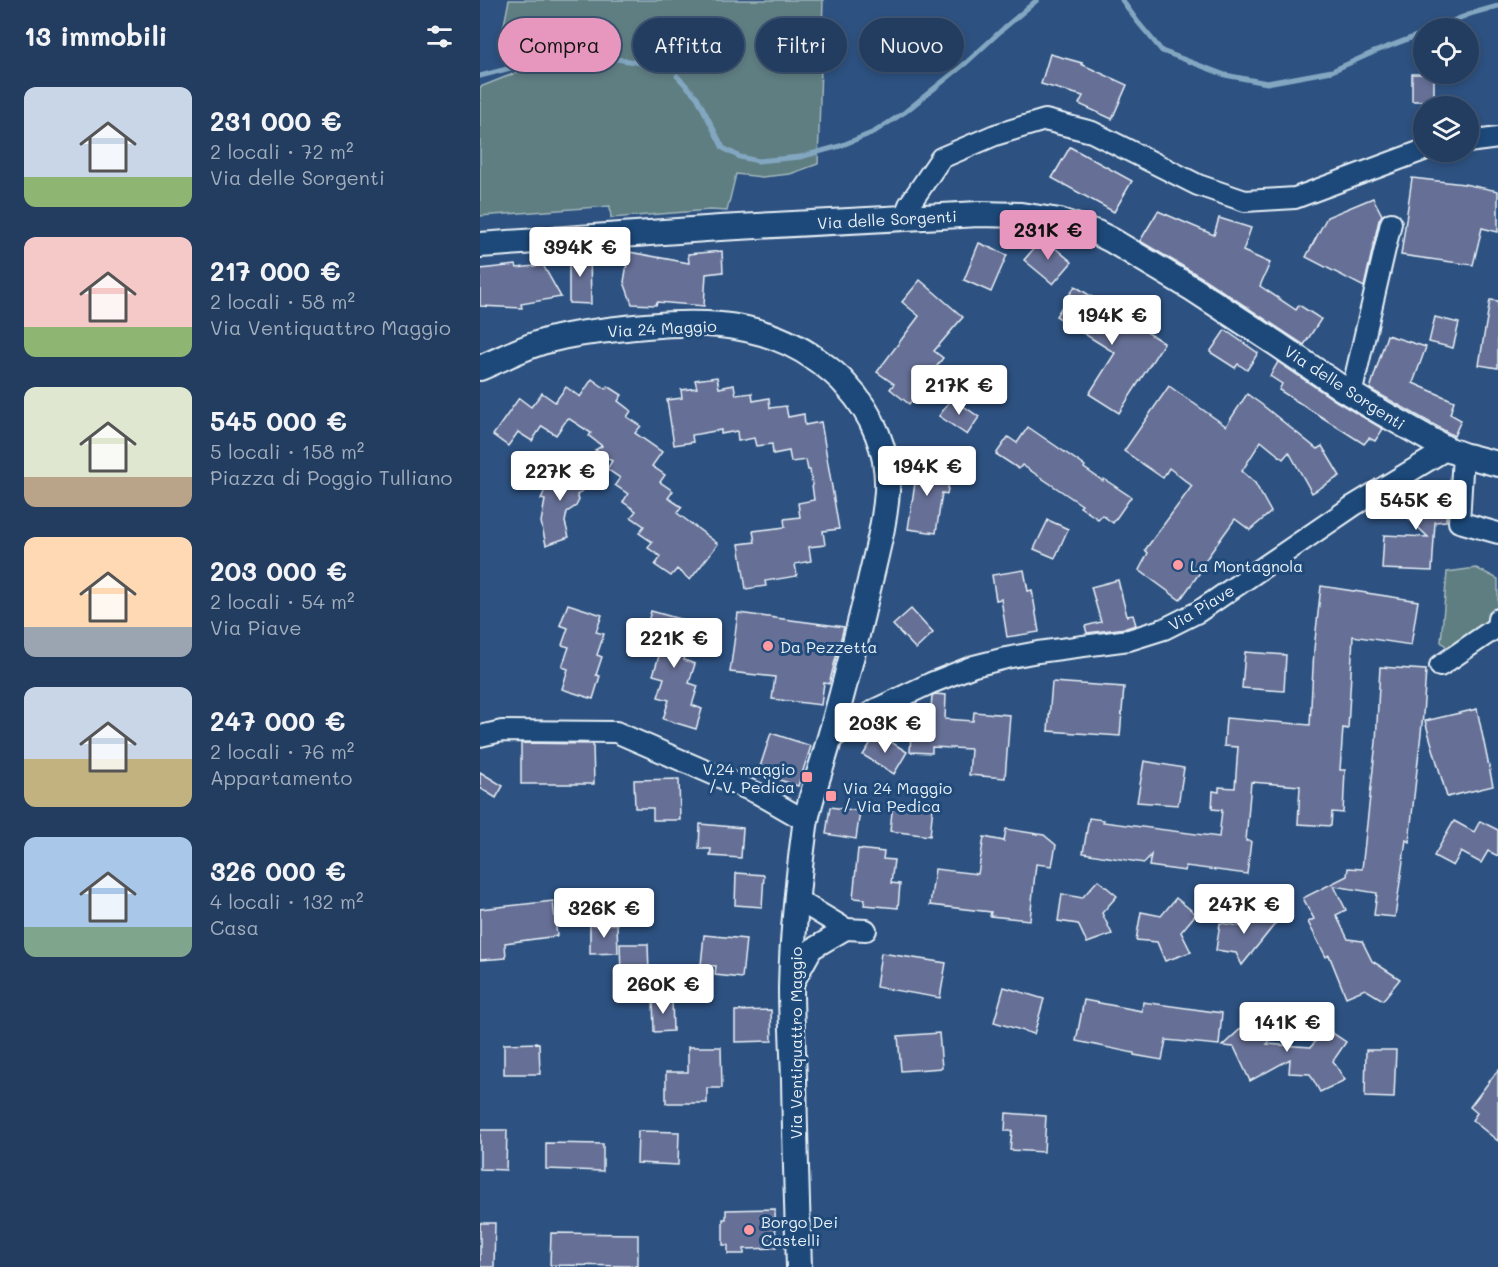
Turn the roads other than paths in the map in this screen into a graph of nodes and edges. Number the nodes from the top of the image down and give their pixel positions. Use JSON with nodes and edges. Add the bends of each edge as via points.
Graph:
{"nodes":[{"id":1,"x":1498,"y":138,"type":"edge"},
{"id":2,"x":1479,"y":140,"type":"edge"},
{"id":3,"x":1413,"y":154,"type":"edge"},
{"id":4,"x":904,"y":217,"type":"junction"},
{"id":5,"x":1391,"y":224,"type":"dead end"},
{"id":6,"x":480,"y":245,"type":"edge"},
{"id":7,"x":480,"y":368,"type":"edge"},
{"id":8,"x":1351,"y":394,"type":"junction"},
{"id":9,"x":878,"y":435,"type":"joint"},
{"id":10,"x":1455,"y":452,"type":"junction"},
{"id":11,"x":1498,"y":464,"type":"edge"},
{"id":12,"x":1498,"y":533,"type":"edge"},
{"id":13,"x":1498,"y":619,"type":"edge"},
{"id":14,"x":1440,"y":666,"type":"dead end"},
{"id":15,"x":480,"y":736,"type":"edge"},
{"id":16,"x":829,"y":740,"type":"junction"},
{"id":17,"x":806,"y":821,"type":"junction"},
{"id":18,"x":796,"y":899,"type":"junction"},
{"id":19,"x":846,"y":929,"type":"junction"},
{"id":20,"x":866,"y":930,"type":"dead end"},
{"id":21,"x":791,"y":987,"type":"junction"},
{"id":22,"x":799,"y":1267,"type":"edge"}],
"edges":[{"from":1,"to":2,"type":"street"},
{"from":3,"to":4,"type":"street","via":[[1295,198],[1245,201],[1198,185],[1092,132],[1045,120],[995,135],[941,158]]},
{"from":4,"to":6,"type":"main road","name":"Via delle Sorgenti"},
{"from":4,"to":8,"type":"main road","name":"Via delle Sorgenti","via":[[1021,215],[1060,221],[1097,233],[1176,278]]},
{"from":5,"to":8,"type":"street"},
{"from":7,"to":9,"type":"main road","name":"Via 24 Maggio","via":[[537,343],[571,335],[675,325],[738,326],[779,338],[826,367],[856,397]]},
{"from":8,"to":10,"type":"main road","name":"Via delle Sorgenti"},
{"from":9,"to":16,"type":"main road","name":"Via Ventiquattro Maggio","via":[[887,479],[885,512],[852,659]]},
{"from":10,"to":11,"type":"main road","name":"Via delle Sorgenti"},
{"from":10,"to":12,"type":"street","via":[[1459,522]]},
{"from":10,"to":16,"type":"street","name":"Via Piave","via":[[1353,506],[1177,623],[1128,640],[1046,650],[974,666],[876,709]]},
{"from":13,"to":14,"type":"street","via":[[1497,627]]},
{"from":15,"to":17,"type":"street","via":[[502,731],[616,732],[759,794]]},
{"from":16,"to":17,"type":"main road","name":"Via Ventiquattro Maggio"},
{"from":17,"to":18,"type":"main road","name":"Via Ventiquattro Maggio"},
{"from":18,"to":19,"type":"street"},
{"from":18,"to":21,"type":"main road","name":"Via Ventiquattro Maggio"},
{"from":19,"to":20,"type":"street"},
{"from":19,"to":21,"type":"street","via":[[812,949]]},
{"from":21,"to":22,"type":"main road","name":"Via Ventiquattro Maggio"}]}
